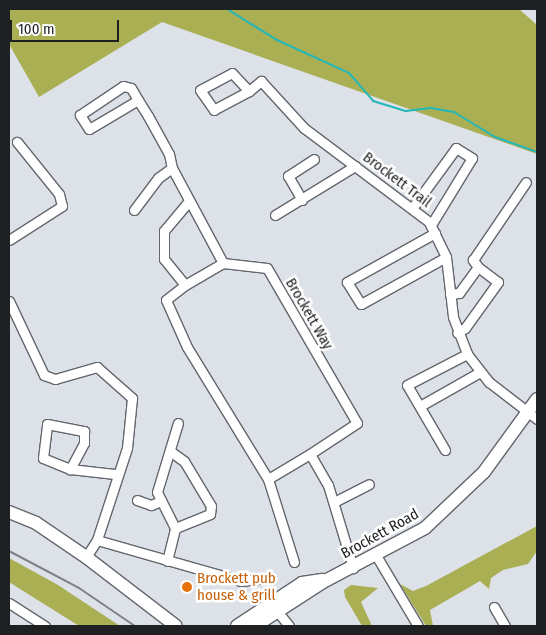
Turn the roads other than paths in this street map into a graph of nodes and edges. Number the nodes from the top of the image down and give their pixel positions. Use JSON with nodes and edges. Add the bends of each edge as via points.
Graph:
{"nodes":[{"id":1,"x":248,"y":91,"type":"junction"},
{"id":2,"x":138,"y":100,"type":"junction"},
{"id":3,"x":17,"y":142,"type":"dead end"},
{"id":4,"x":314,"y":159,"type":"dead end"},
{"id":5,"x":355,"y":166,"type":"junction"},
{"id":6,"x":172,"y":168,"type":"junction"},
{"id":7,"x":526,"y":182,"type":"dead end"},
{"id":8,"x":302,"y":200,"type":"junction"},
{"id":9,"x":189,"y":201,"type":"junction"},
{"id":10,"x":413,"y":207,"type":"junction"},
{"id":11,"x":134,"y":210,"type":"dead end"},
{"id":12,"x":274,"y":216,"type":"dead end"},
{"id":13,"x":433,"y":229,"type":"junction"},
{"id":14,"x":9,"y":240,"type":"edge"},
{"id":15,"x":446,"y":258,"type":"junction"},
{"id":16,"x":223,"y":263,"type":"junction"},
{"id":17,"x":478,"y":266,"type":"junction"},
{"id":18,"x":185,"y":285,"type":"junction"},
{"id":19,"x":450,"y":294,"type":"junction"},
{"id":20,"x":9,"y":301,"type":"edge"},
{"id":21,"x":457,"y":333,"type":"junction"},
{"id":22,"x":467,"y":354,"type":"junction"},
{"id":23,"x":480,"y":372,"type":"junction"},
{"id":24,"x":537,"y":399,"type":"edge"},
{"id":25,"x":420,"y":406,"type":"junction"},
{"id":26,"x":533,"y":415,"type":"edge"},
{"id":27,"x":178,"y":423,"type":"dead end"},
{"id":28,"x":445,"y":450,"type":"dead end"},
{"id":29,"x":170,"y":451,"type":"junction"},
{"id":30,"x":310,"y":454,"type":"junction"},
{"id":31,"x":70,"y":469,"type":"junction"},
{"id":32,"x":115,"y":474,"type":"junction"},
{"id":33,"x":268,"y":479,"type":"junction"},
{"id":34,"x":369,"y":484,"type":"dead end"},
{"id":35,"x":137,"y":500,"type":"dead end"},
{"id":36,"x":161,"y":501,"type":"junction"},
{"id":37,"x":334,"y":502,"type":"junction"},
{"id":38,"x":9,"y":512,"type":"edge"},
{"id":39,"x":175,"y":528,"type":"junction"},
{"id":40,"x":97,"y":540,"type":"junction"},
{"id":41,"x":86,"y":557,"type":"junction"},
{"id":42,"x":377,"y":557,"type":"junction"},
{"id":43,"x":167,"y":561,"type":"junction"},
{"id":44,"x":294,"y":562,"type":"dead end"},
{"id":45,"x":353,"y":568,"type":"junction"},
{"id":46,"x":266,"y":578,"type":"dead end"},
{"id":47,"x":329,"y":579,"type":"junction"},
{"id":48,"x":9,"y":603,"type":"edge"},
{"id":49,"x":494,"y":607,"type":"dead end"},
{"id":50,"x":277,"y":611,"type":"junction"},
{"id":51,"x":45,"y":626,"type":"edge"},
{"id":52,"x":176,"y":626,"type":"edge"},
{"id":53,"x":237,"y":626,"type":"edge"},
{"id":54,"x":255,"y":626,"type":"edge"},
{"id":55,"x":289,"y":626,"type":"edge"},
{"id":56,"x":418,"y":626,"type":"edge"},
{"id":57,"x":505,"y":626,"type":"edge"}],
"edges":[{"from":1,"to":1,"type":"street","name":"Brockett Trail","via":[[232,73],[200,90],[214,110]]},
{"from":1,"to":5,"type":"street","name":"Brockett Trail","via":[[262,81],[304,128]]},
{"from":2,"to":2,"type":"street","via":[[89,129],[80,115],[123,86],[130,88]]},
{"from":2,"to":6,"type":"street","via":[[169,154]]},
{"from":3,"to":14,"type":"street","via":[[59,194],[62,206]]},
{"from":4,"to":8,"type":"street","via":[[288,176]]},
{"from":5,"to":8,"type":"street"},
{"from":5,"to":10,"type":"street","name":"Brockett Trail"},
{"from":6,"to":9,"type":"street"},
{"from":6,"to":11,"type":"street","via":[[158,178]]},
{"from":7,"to":17,"type":"street","via":[[472,260]]},
{"from":8,"to":12,"type":"street"},
{"from":9,"to":16,"type":"street"},
{"from":9,"to":18,"type":"street","via":[[164,231],[164,259]]},
{"from":10,"to":13,"type":"street","name":"Brockett Trail"},
{"from":10,"to":13,"type":"street","via":[[456,148],[472,158]]},
{"from":13,"to":15,"type":"street","name":"Brockett Trail"},
{"from":13,"to":15,"type":"street","via":[[347,282],[361,304]]},
{"from":15,"to":19,"type":"street","name":"Brockett Trail"},
{"from":16,"to":18,"type":"street"},
{"from":16,"to":30,"type":"street","name":"Brockett Way","via":[[267,268],[357,423]]},
{"from":17,"to":19,"type":"street","via":[[459,293]]},
{"from":17,"to":21,"type":"street","via":[[498,282],[465,328]]},
{"from":18,"to":33,"type":"street","via":[[166,300],[187,347]]},
{"from":19,"to":21,"type":"street","name":"Brockett Trail"},
{"from":20,"to":32,"type":"street","via":[[44,375],[54,379],[97,367],[132,398],[127,448]]},
{"from":21,"to":22,"type":"street","name":"Brockett Trail"},
{"from":22,"to":23,"type":"street","name":"Brockett Trail"},
{"from":22,"to":25,"type":"street","via":[[407,385]]},
{"from":23,"to":25,"type":"street"},
{"from":23,"to":26,"type":"street","name":"Brockett Trail"},
{"from":24,"to":26,"type":"street","name":"Brockett Road"},
{"from":25,"to":28,"type":"street"},
{"from":26,"to":42,"type":"street","name":"Brockett Road","via":[[459,500],[425,528]]},
{"from":27,"to":29,"type":"street"},
{"from":29,"to":36,"type":"street","via":[[157,492]]},
{"from":29,"to":39,"type":"street","via":[[184,461],[211,506],[210,514]]},
{"from":30,"to":33,"type":"street","name":"Brockett Way"},
{"from":30,"to":37,"type":"street"},
{"from":31,"to":31,"type":"street","via":[[43,458],[48,424],[84,431],[84,444]]},
{"from":31,"to":32,"type":"street"},
{"from":32,"to":40,"type":"street"},
{"from":33,"to":44,"type":"street"},
{"from":34,"to":37,"type":"street"},
{"from":35,"to":36,"type":"street","via":[[151,505]]},
{"from":36,"to":39,"type":"street"},
{"from":37,"to":45,"type":"street"},
{"from":38,"to":41,"type":"street","via":[[36,523]]},
{"from":39,"to":43,"type":"street"},
{"from":40,"to":41,"type":"street"},
{"from":40,"to":43,"type":"street"},
{"from":41,"to":52,"type":"street"},
{"from":42,"to":45,"type":"street","name":"Brockett Road"},
{"from":42,"to":56,"type":"street"},
{"from":43,"to":46,"type":"street","via":[[241,581]]},
{"from":45,"to":47,"type":"street","name":"Brockett Road"},
{"from":47,"to":50,"type":"street","name":"Brockett Road"},
{"from":47,"to":53,"type":"street","via":[[302,582]]},
{"from":48,"to":51,"type":"street"},
{"from":49,"to":57,"type":"street"},
{"from":50,"to":54,"type":"street","name":"Brockett Road"},
{"from":50,"to":55,"type":"street"}]}
